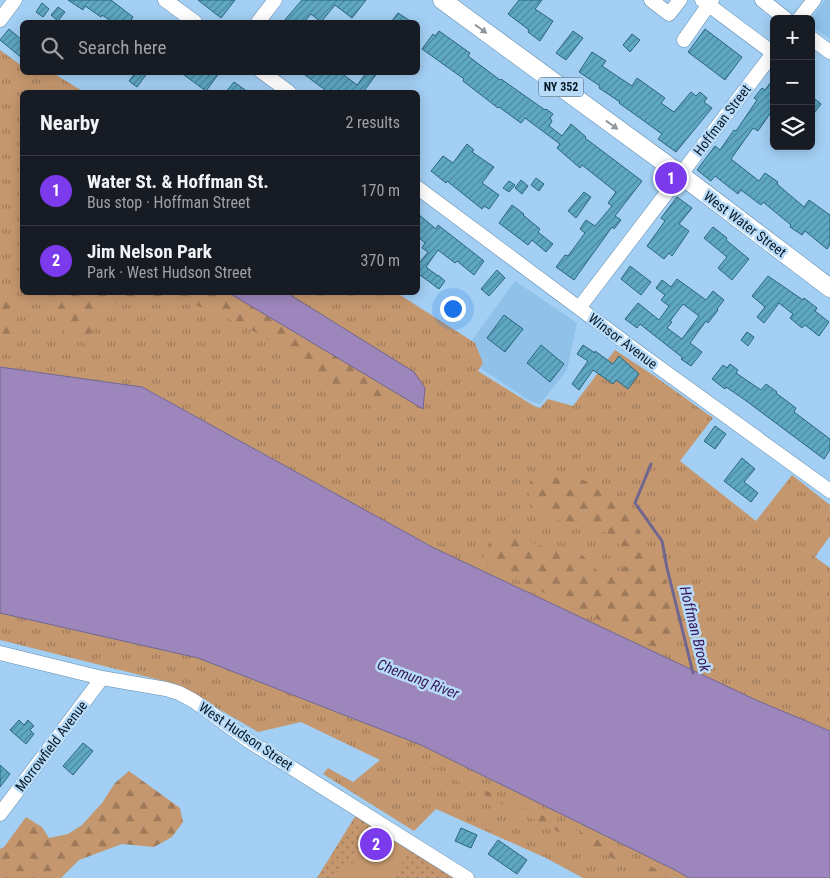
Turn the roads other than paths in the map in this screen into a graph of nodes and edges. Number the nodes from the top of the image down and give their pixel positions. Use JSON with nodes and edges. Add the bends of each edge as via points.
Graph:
{"nodes":[{"id":1,"x":16,"y":0,"type":"edge"},
{"id":2,"x":164,"y":0,"type":"edge"},
{"id":3,"x":275,"y":0,"type":"edge"},
{"id":4,"x":442,"y":0,"type":"edge"},
{"id":5,"x":651,"y":0,"type":"edge"},
{"id":6,"x":680,"y":0,"type":"edge"},
{"id":7,"x":762,"y":0,"type":"edge"},
{"id":8,"x":814,"y":0,"type":"edge"},
{"id":9,"x":708,"y":2,"type":"edge"},
{"id":10,"x":781,"y":15,"type":"edge"},
{"id":11,"x":802,"y":15,"type":"edge"},
{"id":12,"x":0,"y":20,"type":"edge"},
{"id":13,"x":192,"y":20,"type":"edge"},
{"id":14,"x":260,"y":20,"type":"edge"},
{"id":15,"x":684,"y":40,"type":"dead end"},
{"id":16,"x":815,"y":41,"type":"edge"},
{"id":17,"x":770,"y":51,"type":"edge"},
{"id":18,"x":830,"y":52,"type":"edge"},
{"id":19,"x":770,"y":57,"type":"edge"},
{"id":20,"x":266,"y":75,"type":"edge"},
{"id":21,"x":286,"y":90,"type":"edge"},
{"id":22,"x":681,"y":175,"type":"junction"},
{"id":23,"x":420,"y":190,"type":"edge"},
{"id":24,"x":830,"y":288,"type":"edge"},
{"id":25,"x":578,"y":308,"type":"junction"},
{"id":26,"x":830,"y":491,"type":"edge"},
{"id":27,"x":0,"y":653,"type":"edge"},
{"id":28,"x":102,"y":678,"type":"junction"},
{"id":29,"x":0,"y":814,"type":"edge"},
{"id":30,"x":467,"y":878,"type":"edge"}],
"edges":[{"from":1,"to":12,"type":"street"},
{"from":2,"to":13,"type":"street"},
{"from":3,"to":14,"type":"street"},
{"from":4,"to":22,"type":"main road","name":"West Water Street","number":"NY 352","one_way":true},
{"from":5,"to":6,"type":"street","via":[[669,14]]},
{"from":7,"to":10,"type":"street"},
{"from":8,"to":11,"type":"street"},
{"from":9,"to":15,"type":"street"},
{"from":9,"to":17,"type":"street"},
{"from":16,"to":18,"type":"street"},
{"from":19,"to":22,"type":"street","name":"Hoffman Street"},
{"from":20,"to":21,"type":"street"},
{"from":22,"to":24,"type":"main road","name":"West Water Street","number":"NY 352"},
{"from":22,"to":25,"type":"street","name":"Hoffman Street"},
{"from":23,"to":25,"type":"street","name":"Winsor Avenue"},
{"from":25,"to":26,"type":"street","name":"Winsor Avenue"},
{"from":27,"to":28,"type":"street","name":"West Hudson Street"},
{"from":28,"to":29,"type":"street","name":"Morrowfield Avenue"},
{"from":28,"to":30,"type":"street","name":"West Hudson Street","via":[[166,689],[194,701],[249,741]]}]}
